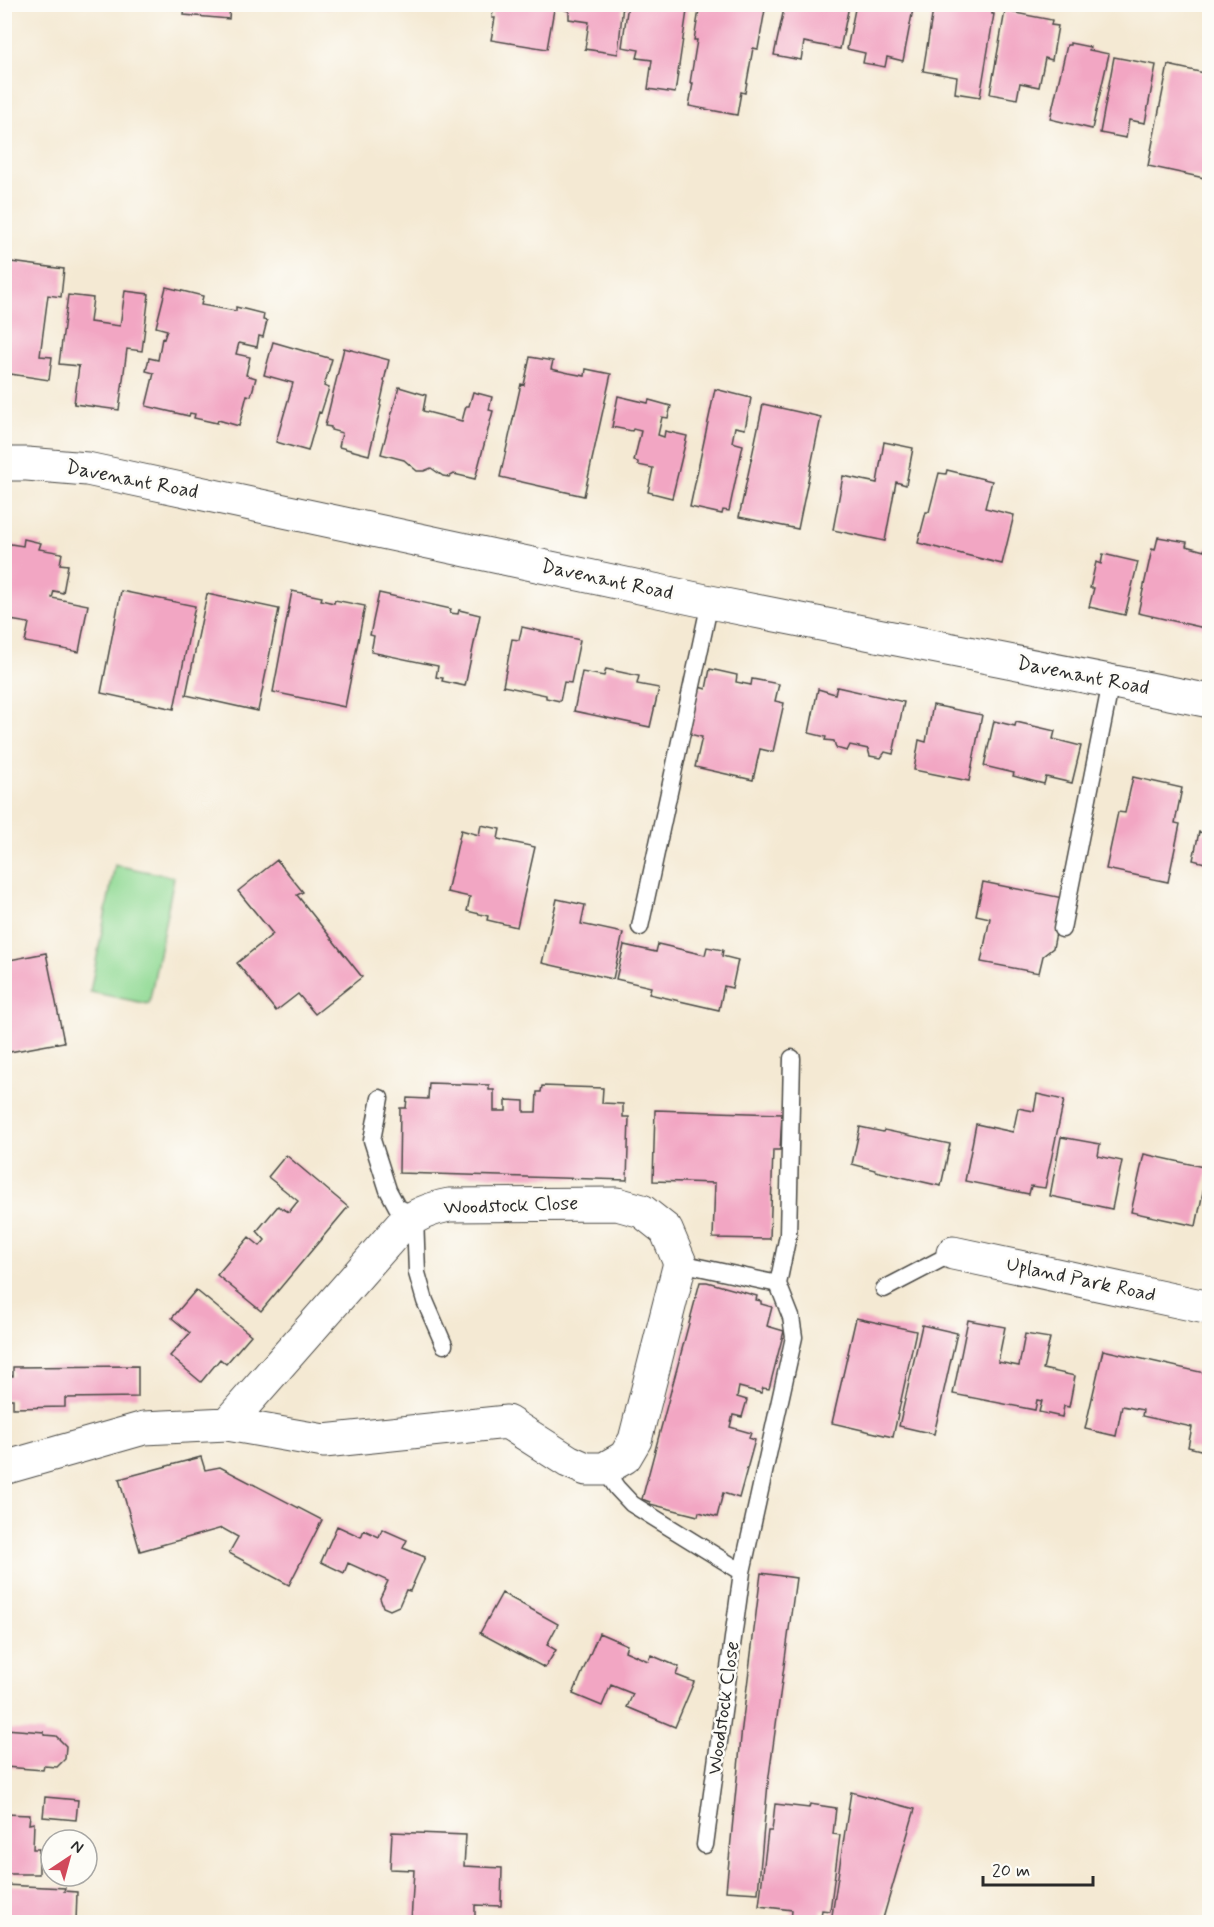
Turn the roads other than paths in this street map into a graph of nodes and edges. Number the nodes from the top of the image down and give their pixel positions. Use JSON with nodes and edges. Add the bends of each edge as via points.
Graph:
{"nodes":[{"id":1,"x":4,"y":464,"type":"edge"},
{"id":2,"x":710,"y":602,"type":"junction"},
{"id":3,"x":1111,"y":682,"type":"junction"},
{"id":4,"x":1209,"y":701,"type":"edge"},
{"id":5,"x":640,"y":927,"type":"dead end"},
{"id":6,"x":1062,"y":929,"type":"dead end"},
{"id":7,"x":792,"y":1058,"type":"dead end"},
{"id":8,"x":380,"y":1098,"type":"dead end"},
{"id":9,"x":415,"y":1216,"type":"junction"},
{"id":10,"x":953,"y":1253,"type":"joint"},
{"id":11,"x":680,"y":1263,"type":"junction"},
{"id":12,"x":778,"y":1284,"type":"junction"},
{"id":13,"x":884,"y":1289,"type":"dead end"},
{"id":14,"x":1209,"y":1308,"type":"edge"},
{"id":15,"x":444,"y":1345,"type":"dead end"},
{"id":16,"x":227,"y":1424,"type":"junction"},
{"id":17,"x":4,"y":1468,"type":"edge"},
{"id":18,"x":604,"y":1469,"type":"junction"},
{"id":19,"x":742,"y":1572,"type":"junction"},
{"id":20,"x":705,"y":1845,"type":"dead end"}],
"edges":[{"from":1,"to":2,"type":"street","name":"Davenant Road","via":[[87,469]]},
{"from":2,"to":3,"type":"street","name":"Davenant Road"},
{"from":2,"to":5,"type":"lane"},
{"from":3,"to":4,"type":"street","name":"Davenant Road"},
{"from":3,"to":6,"type":"lane"},
{"from":7,"to":12,"type":"lane","via":[[788,1235]]},
{"from":8,"to":9,"type":"lane","via":[[372,1140],[397,1207]]},
{"from":9,"to":11,"type":"street","name":"Woodstock Close","via":[[449,1205],[617,1204],[642,1212],[666,1230]]},
{"from":9,"to":15,"type":"lane","via":[[417,1273]]},
{"from":9,"to":16,"type":"street","name":"Woodstock Close"},
{"from":10,"to":13,"type":"lane"},
{"from":10,"to":14,"type":"street","name":"Upland Park Road"},
{"from":11,"to":12,"type":"lane"},
{"from":11,"to":18,"type":"street","via":[[635,1440],[625,1457]]},
{"from":12,"to":19,"type":"lane","name":"Woodstock Close","via":[[794,1337]]},
{"from":16,"to":17,"type":"street","via":[[144,1428]]},
{"from":16,"to":18,"type":"street","via":[[324,1441],[507,1422],[568,1461],[586,1469]]},
{"from":18,"to":19,"type":"lane","via":[[632,1504]]},
{"from":19,"to":20,"type":"lane","name":"Woodstock Close"}]}
